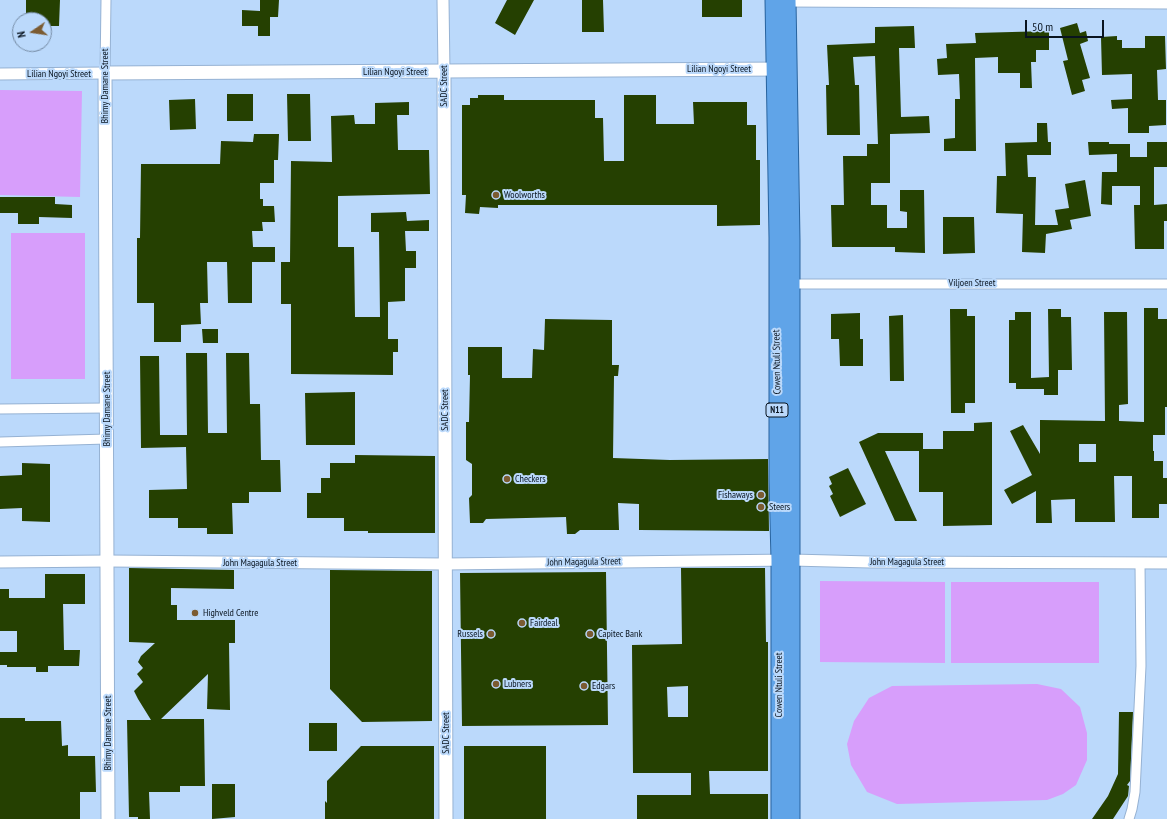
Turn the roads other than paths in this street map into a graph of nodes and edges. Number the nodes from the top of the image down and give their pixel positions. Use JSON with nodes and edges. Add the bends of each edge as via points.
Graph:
{"nodes":[{"id":1,"x":106,"y":0,"type":"edge"},
{"id":2,"x":443,"y":0,"type":"edge"},
{"id":3,"x":773,"y":1,"type":"edge"},
{"id":4,"x":788,"y":1,"type":"edge"},
{"id":5,"x":1167,"y":4,"type":"edge"},
{"id":6,"x":774,"y":69,"type":"junction"},
{"id":7,"x":790,"y":69,"type":"junction"},
{"id":8,"x":444,"y":72,"type":"junction"},
{"id":9,"x":105,"y":73,"type":"junction"},
{"id":10,"x":0,"y":74,"type":"edge"},
{"id":11,"x":776,"y":284,"type":"junction"},
{"id":12,"x":792,"y":284,"type":"junction"},
{"id":13,"x":1167,"y":284,"type":"edge"},
{"id":14,"x":107,"y":408,"type":"junction"},
{"id":15,"x":0,"y":409,"type":"edge"},
{"id":16,"x":107,"y":439,"type":"junction"},
{"id":17,"x":0,"y":442,"type":"edge"},
{"id":18,"x":786,"y":560,"type":"junction"},
{"id":19,"x":108,"y":561,"type":"junction"},
{"id":20,"x":0,"y":562,"type":"edge"},
{"id":21,"x":1167,"y":563,"type":"edge"},
{"id":22,"x":445,"y":564,"type":"junction"},
{"id":23,"x":1140,"y":564,"type":"junction"},
{"id":24,"x":108,"y":819,"type":"edge"},
{"id":25,"x":446,"y":819,"type":"edge"},
{"id":26,"x":779,"y":819,"type":"edge"},
{"id":27,"x":792,"y":819,"type":"edge"},
{"id":28,"x":1129,"y":819,"type":"edge"}],
"edges":[{"from":1,"to":9,"type":"street","name":"Bhimy Damane Street"},
{"from":2,"to":8,"type":"street","name":"SADC Street"},
{"from":3,"to":4,"type":"street"},
{"from":3,"to":6,"type":"highway","name":"Cowen Ntuli Street","number":"N11"},
{"from":4,"to":5,"type":"street"},
{"from":4,"to":7,"type":"highway","name":"Cowen Ntuli Street","number":"N11"},
{"from":6,"to":7,"type":"main road","name":"Lilian Ngoyi Street"},
{"from":6,"to":8,"type":"main road","name":"Lilian Ngoyi Street"},
{"from":6,"to":11,"type":"highway","name":"Cowen Ntuli Street","number":"N11"},
{"from":7,"to":12,"type":"highway","name":"Cowen Ntuli Street","number":"N11"},
{"from":8,"to":9,"type":"main road","name":"Lilian Ngoyi Street"},
{"from":8,"to":22,"type":"main road","name":"SADC Street"},
{"from":9,"to":10,"type":"street","name":"Lilian Ngoyi Street"},
{"from":9,"to":14,"type":"main road","name":"Bhimy Damane Street"},
{"from":11,"to":12,"type":"street","name":"Viljoen Street"},
{"from":11,"to":18,"type":"highway","name":"Cowen Ntuli Street","number":"N11","via":[[777,480]]},
{"from":12,"to":13,"type":"street","name":"Viljoen Street"},
{"from":12,"to":18,"type":"highway","name":"Cowen Ntuli Street","number":"N11"},
{"from":14,"to":15,"type":"street"},
{"from":14,"to":16,"type":"main road","name":"Bhimy Damane Street"},
{"from":16,"to":17,"type":"street"},
{"from":16,"to":19,"type":"main road","name":"Bhimy Damane Street"},
{"from":18,"to":22,"type":"street","name":"John Magagula Street"},
{"from":18,"to":23,"type":"street","name":"John Magagula Street"},
{"from":18,"to":26,"type":"highway","name":"Cowen Ntuli Street","number":"N11"},
{"from":18,"to":27,"type":"highway","name":"Cowen Ntuli Street","number":"N11"},
{"from":19,"to":20,"type":"street","name":"John Magagula Street"},
{"from":19,"to":22,"type":"street","name":"John Magagula Street"},
{"from":19,"to":24,"type":"main road","name":"Bhimy Damane Street"},
{"from":21,"to":23,"type":"street","name":"John Magagula Street"},
{"from":22,"to":25,"type":"main road","name":"SADC Street"},
{"from":23,"to":28,"type":"street","via":[[1141,666],[1135,792]]}]}
